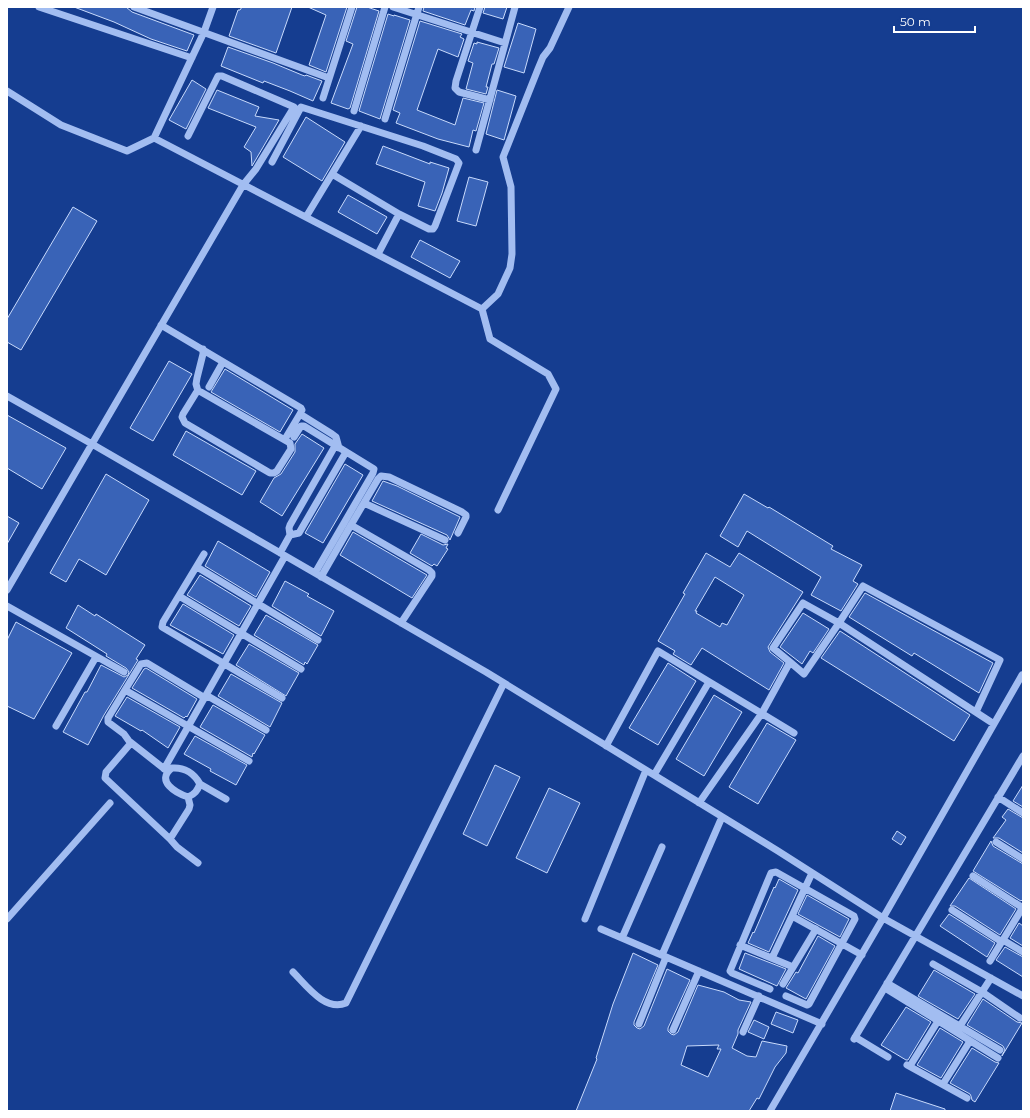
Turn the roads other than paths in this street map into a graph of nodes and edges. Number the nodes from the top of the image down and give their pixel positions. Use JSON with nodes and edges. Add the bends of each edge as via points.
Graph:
{"nodes":[{"id":1,"x":39,"y":7,"type":"edge"},
{"id":2,"x":134,"y":7,"type":"edge"},
{"id":3,"x":213,"y":7,"type":"edge"},
{"id":4,"x":352,"y":7,"type":"edge"},
{"id":5,"x":385,"y":7,"type":"edge"},
{"id":6,"x":393,"y":7,"type":"edge"},
{"id":7,"x":480,"y":7,"type":"edge"},
{"id":8,"x":515,"y":7,"type":"edge"},
{"id":9,"x":569,"y":7,"type":"edge"},
{"id":10,"x":418,"y":11,"type":"edge"},
{"id":11,"x":204,"y":32,"type":"junction"},
{"id":12,"x":472,"y":32,"type":"junction"},
{"id":13,"x":506,"y":43,"type":"junction"},
{"id":14,"x":192,"y":58,"type":"junction"},
{"id":15,"x":329,"y":78,"type":"junction"},
{"id":16,"x":7,"y":91,"type":"edge"},
{"id":17,"x":323,"y":98,"type":"dead end"},
{"id":18,"x":490,"y":100,"type":"junction"},
{"id":19,"x":354,"y":111,"type":"dead end"},
{"id":20,"x":385,"y":119,"type":"dead end"},
{"id":21,"x":361,"y":126,"type":"junction"},
{"id":22,"x":188,"y":136,"type":"dead end"},
{"id":23,"x":154,"y":138,"type":"junction"},
{"id":24,"x":476,"y":150,"type":"dead end"},
{"id":25,"x":272,"y":162,"type":"dead end"},
{"id":26,"x":332,"y":174,"type":"junction"},
{"id":27,"x":243,"y":185,"type":"junction"},
{"id":28,"x":399,"y":214,"type":"junction"},
{"id":29,"x":306,"y":217,"type":"junction"},
{"id":30,"x":378,"y":254,"type":"junction"},
{"id":31,"x":482,"y":309,"type":"junction"},
{"id":32,"x":161,"y":325,"type":"junction"},
{"id":33,"x":203,"y":349,"type":"junction"},
{"id":34,"x":223,"y":362,"type":"junction"},
{"id":35,"x":209,"y":387,"type":"dead end"},
{"id":36,"x":198,"y":391,"type":"junction"},
{"id":37,"x":7,"y":396,"type":"edge"},
{"id":38,"x":300,"y":414,"type":"junction"},
{"id":39,"x":294,"y":437,"type":"dead end"},
{"id":40,"x":284,"y":439,"type":"junction"},
{"id":41,"x":92,"y":444,"type":"junction"},
{"id":42,"x":340,"y":449,"type":"junction"},
{"id":43,"x":364,"y":503,"type":"junction"},
{"id":44,"x":498,"y":510,"type":"dead end"},
{"id":45,"x":351,"y":525,"type":"junction"},
{"id":46,"x":458,"y":533,"type":"dead end"},
{"id":47,"x":290,"y":535,"type":"junction"},
{"id":48,"x":445,"y":540,"type":"dead end"},
{"id":49,"x":204,"y":554,"type":"dead end"},
{"id":50,"x":282,"y":554,"type":"junction"},
{"id":51,"x":197,"y":567,"type":"junction"},
{"id":52,"x":318,"y":575,"type":"junction"},
{"id":53,"x":7,"y":590,"type":"edge"},
{"id":54,"x":179,"y":596,"type":"junction"},
{"id":55,"x":258,"y":604,"type":"junction"},
{"id":56,"x":7,"y":606,"type":"edge"},
{"id":57,"x":401,"y":623,"type":"junction"},
{"id":58,"x":839,"y":623,"type":"junction"},
{"id":59,"x":241,"y":633,"type":"junction"},
{"id":60,"x":318,"y":640,"type":"dead end"},
{"id":61,"x":96,"y":657,"type":"junction"},
{"id":62,"x":790,"y":662,"type":"junction"},
{"id":63,"x":224,"y":664,"type":"junction"},
{"id":64,"x":301,"y":669,"type":"dead end"},
{"id":65,"x":124,"y":672,"type":"dead end"},
{"id":66,"x":1022,"y":675,"type":"dead end"},
{"id":67,"x":710,"y":682,"type":"junction"},
{"id":68,"x":504,"y":683,"type":"junction"},
{"id":69,"x":125,"y":690,"type":"junction"},
{"id":70,"x":205,"y":696,"type":"junction"},
{"id":71,"x":282,"y":698,"type":"dead end"},
{"id":72,"x":976,"y":712,"type":"junction"},
{"id":73,"x":762,"y":713,"type":"junction"},
{"id":74,"x":994,"y":724,"type":"junction"},
{"id":75,"x":56,"y":726,"type":"dead end"},
{"id":76,"x":188,"y":727,"type":"junction"},
{"id":77,"x":266,"y":730,"type":"dead end"},
{"id":78,"x":794,"y":733,"type":"dead end"},
{"id":79,"x":131,"y":743,"type":"junction"},
{"id":80,"x":606,"y":746,"type":"junction"},
{"id":81,"x":1023,"y":756,"type":"edge"},
{"id":82,"x":249,"y":761,"type":"dead end"},
{"id":83,"x":165,"y":770,"type":"junction"},
{"id":84,"x":646,"y":770,"type":"junction"},
{"id":85,"x":654,"y":775,"type":"junction"},
{"id":86,"x":200,"y":784,"type":"junction"},
{"id":87,"x":188,"y":797,"type":"junction"},
{"id":88,"x":998,"y":797,"type":"junction"},
{"id":89,"x":226,"y":799,"type":"dead end"},
{"id":90,"x":110,"y":803,"type":"dead end"},
{"id":91,"x":699,"y":803,"type":"junction"},
{"id":92,"x":1023,"y":813,"type":"edge"},
{"id":93,"x":722,"y":817,"type":"junction"},
{"id":94,"x":170,"y":839,"type":"junction"},
{"id":95,"x":996,"y":842,"type":"dead end"},
{"id":96,"x":662,"y":846,"type":"dead end"},
{"id":97,"x":1023,"y":859,"type":"edge"},
{"id":98,"x":198,"y":863,"type":"dead end"},
{"id":99,"x":812,"y":873,"type":"junction"},
{"id":100,"x":974,"y":876,"type":"dead end"},
{"id":101,"x":805,"y":888,"type":"junction"},
{"id":102,"x":1023,"y":908,"type":"edge"},
{"id":103,"x":952,"y":910,"type":"dead end"},
{"id":104,"x":792,"y":916,"type":"junction"},
{"id":105,"x":883,"y":918,"type":"junction"},
{"id":106,"x":7,"y":919,"type":"edge"},
{"id":107,"x":585,"y":919,"type":"dead end"},
{"id":108,"x":601,"y":929,"type":"dead end"},
{"id":109,"x":816,"y":929,"type":"junction"},
{"id":110,"x":915,"y":936,"type":"junction"},
{"id":111,"x":622,"y":938,"type":"junction"},
{"id":112,"x":1002,"y":941,"type":"junction"},
{"id":113,"x":842,"y":943,"type":"junction"},
{"id":114,"x":740,"y":945,"type":"junction"},
{"id":115,"x":1023,"y":952,"type":"edge"},
{"id":116,"x":862,"y":955,"type":"junction"},
{"id":117,"x":664,"y":956,"type":"junction"},
{"id":118,"x":772,"y":958,"type":"junction"},
{"id":119,"x":990,"y":961,"type":"dead end"},
{"id":120,"x":933,"y":964,"type":"dead end"},
{"id":121,"x":793,"y":968,"type":"junction"},
{"id":122,"x":699,"y":971,"type":"junction"},
{"id":123,"x":293,"y":972,"type":"dead end"},
{"id":124,"x":991,"y":978,"type":"junction"},
{"id":125,"x":783,"y":984,"type":"dead end"},
{"id":126,"x":886,"y":985,"type":"junction"},
{"id":127,"x":770,"y":989,"type":"dead end"},
{"id":128,"x":982,"y":992,"type":"junction"},
{"id":129,"x":759,"y":996,"type":"junction"},
{"id":130,"x":786,"y":996,"type":"dead end"},
{"id":131,"x":1023,"y":996,"type":"edge"},
{"id":132,"x":1020,"y":1018,"type":"dead end"},
{"id":133,"x":938,"y":1021,"type":"junction"},
{"id":134,"x":639,"y":1024,"type":"dead end"},
{"id":135,"x":822,"y":1024,"type":"junction"},
{"id":136,"x":960,"y":1026,"type":"junction"},
{"id":137,"x":674,"y":1030,"type":"dead end"},
{"id":138,"x":743,"y":1032,"type":"dead end"},
{"id":139,"x":970,"y":1041,"type":"junction"},
{"id":140,"x":1000,"y":1050,"type":"dead end"},
{"id":141,"x":888,"y":1057,"type":"dead end"},
{"id":142,"x":998,"y":1058,"type":"dead end"},
{"id":143,"x":943,"y":1084,"type":"junction"},
{"id":144,"x":967,"y":1098,"type":"dead end"},
{"id":145,"x":770,"y":1111,"type":"edge"}],
"edges":[{"from":1,"to":14,"type":"street"},
{"from":2,"to":11,"type":"street"},
{"from":3,"to":11,"type":"street"},
{"from":4,"to":15,"type":"street"},
{"from":5,"to":19,"type":"street"},
{"from":6,"to":10,"type":"street"},
{"from":7,"to":12,"type":"street"},
{"from":8,"to":13,"type":"street"},
{"from":9,"to":31,"type":"street","via":[[550,48],[543,57],[503,157],[511,187],[512,254],[510,268],[498,294]]},
{"from":10,"to":12,"type":"street"},
{"from":10,"to":20,"type":"street"},
{"from":11,"to":14,"type":"street"},
{"from":11,"to":15,"type":"street"},
{"from":12,"to":13,"type":"street"},
{"from":12,"to":18,"type":"street","via":[[455,88],[459,92]]},
{"from":13,"to":18,"type":"street"},
{"from":14,"to":23,"type":"street"},
{"from":15,"to":17,"type":"street"},
{"from":16,"to":23,"type":"street","via":[[61,125],[127,151]]},
{"from":18,"to":24,"type":"street"},
{"from":21,"to":25,"type":"street","via":[[301,107]]},
{"from":21,"to":26,"type":"street"},
{"from":21,"to":28,"type":"street","via":[[423,146],[456,159],[459,163],[433,229]]},
{"from":22,"to":27,"type":"street","via":[[218,76],[294,107],[256,169]]},
{"from":23,"to":27,"type":"street"},
{"from":26,"to":28,"type":"street"},
{"from":26,"to":29,"type":"street"},
{"from":27,"to":29,"type":"street"},
{"from":27,"to":32,"type":"street"},
{"from":28,"to":30,"type":"street"},
{"from":29,"to":30,"type":"street"},
{"from":30,"to":31,"type":"street"},
{"from":31,"to":44,"type":"street","via":[[490,339],[548,374],[556,389]]},
{"from":32,"to":33,"type":"street"},
{"from":32,"to":41,"type":"street"},
{"from":33,"to":34,"type":"street"},
{"from":33,"to":36,"type":"street","via":[[196,384]]},
{"from":34,"to":35,"type":"street"},
{"from":34,"to":38,"type":"street","via":[[301,408]]},
{"from":36,"to":40,"type":"street"},
{"from":36,"to":40,"type":"street","via":[[183,414],[185,423],[270,473],[277,471],[290,449],[290,443]]},
{"from":37,"to":41,"type":"street"},
{"from":38,"to":40,"type":"street"},
{"from":38,"to":42,"type":"street","via":[[336,437]]},
{"from":39,"to":42,"type":"street","via":[[302,426]]},
{"from":41,"to":50,"type":"street"},
{"from":41,"to":53,"type":"street"},
{"from":42,"to":47,"type":"street","via":[[290,525]]},
{"from":42,"to":47,"type":"street","via":[[299,532]]},
{"from":42,"to":52,"type":"street","via":[[373,467],[374,471]]},
{"from":43,"to":45,"type":"street"},
{"from":43,"to":46,"type":"street","via":[[378,479],[381,476],[389,477],[466,515]]},
{"from":43,"to":48,"type":"street"},
{"from":45,"to":52,"type":"street"},
{"from":45,"to":57,"type":"street","via":[[432,573]]},
{"from":47,"to":50,"type":"street"},
{"from":49,"to":51,"type":"street"},
{"from":50,"to":52,"type":"street"},
{"from":50,"to":55,"type":"street"},
{"from":51,"to":54,"type":"street"},
{"from":51,"to":55,"type":"street"},
{"from":52,"to":57,"type":"street"},
{"from":54,"to":59,"type":"street"},
{"from":54,"to":63,"type":"street","via":[[162,626]]},
{"from":55,"to":59,"type":"street"},
{"from":55,"to":60,"type":"street"},
{"from":56,"to":61,"type":"street"},
{"from":57,"to":68,"type":"street"},
{"from":58,"to":62,"type":"street","via":[[804,674]]},
{"from":58,"to":62,"type":"street","via":[[803,603],[773,648]]},
{"from":58,"to":72,"type":"street"},
{"from":58,"to":72,"type":"street","via":[[863,586],[1000,660]]},
{"from":59,"to":63,"type":"street"},
{"from":59,"to":64,"type":"street"},
{"from":61,"to":65,"type":"street"},
{"from":61,"to":75,"type":"street"},
{"from":62,"to":73,"type":"street"},
{"from":63,"to":70,"type":"street"},
{"from":63,"to":71,"type":"street"},
{"from":66,"to":74,"type":"street"},
{"from":67,"to":73,"type":"street"},
{"from":67,"to":80,"type":"street","via":[[658,651]]},
{"from":67,"to":85,"type":"street"},
{"from":68,"to":80,"type":"street"},
{"from":68,"to":123,"type":"street","via":[[346,1002],[331,1005]]},
{"from":69,"to":70,"type":"street","via":[[141,664],[147,663]]},
{"from":69,"to":76,"type":"street"},
{"from":69,"to":79,"type":"street","via":[[107,720]]},
{"from":70,"to":76,"type":"street"},
{"from":70,"to":77,"type":"street"},
{"from":72,"to":74,"type":"street"},
{"from":73,"to":78,"type":"street"},
{"from":73,"to":91,"type":"street"},
{"from":74,"to":105,"type":"street"},
{"from":76,"to":82,"type":"street"},
{"from":76,"to":83,"type":"street"},
{"from":79,"to":83,"type":"street"},
{"from":79,"to":94,"type":"street","via":[[106,772],[106,778]]},
{"from":80,"to":84,"type":"street"},
{"from":81,"to":88,"type":"street"},
{"from":83,"to":86,"type":"street","via":[[179,768],[190,773]]},
{"from":83,"to":87,"type":"street","via":[[167,784],[173,791]]},
{"from":84,"to":85,"type":"street"},
{"from":84,"to":107,"type":"street"},
{"from":85,"to":91,"type":"street"},
{"from":86,"to":87,"type":"street","via":[[198,790]]},
{"from":86,"to":89,"type":"street"},
{"from":87,"to":94,"type":"street","via":[[189,810]]},
{"from":88,"to":92,"type":"street"},
{"from":88,"to":110,"type":"street"},
{"from":90,"to":106,"type":"street"},
{"from":91,"to":93,"type":"street"},
{"from":93,"to":99,"type":"street"},
{"from":93,"to":117,"type":"street"},
{"from":94,"to":98,"type":"street"},
{"from":95,"to":97,"type":"street"},
{"from":96,"to":111,"type":"street"},
{"from":99,"to":101,"type":"street"},
{"from":99,"to":105,"type":"street"},
{"from":100,"to":102,"type":"street"},
{"from":101,"to":104,"type":"street"},
{"from":101,"to":113,"type":"street","via":[[854,916]]},
{"from":101,"to":114,"type":"street","via":[[776,872],[771,873]]},
{"from":102,"to":112,"type":"street"},
{"from":103,"to":112,"type":"street"},
{"from":104,"to":109,"type":"street"},
{"from":104,"to":118,"type":"street"},
{"from":105,"to":110,"type":"street"},
{"from":105,"to":116,"type":"street"},
{"from":108,"to":111,"type":"street"},
{"from":109,"to":113,"type":"street"},
{"from":109,"to":121,"type":"street"},
{"from":110,"to":124,"type":"street"},
{"from":110,"to":126,"type":"street"},
{"from":111,"to":117,"type":"street"},
{"from":112,"to":115,"type":"street"},
{"from":112,"to":119,"type":"street"},
{"from":113,"to":116,"type":"street"},
{"from":113,"to":130,"type":"street","via":[[810,1004]]},
{"from":114,"to":118,"type":"street"},
{"from":114,"to":127,"type":"street","via":[[730,971]]},
{"from":116,"to":135,"type":"street"},
{"from":117,"to":122,"type":"street"},
{"from":117,"to":134,"type":"street"},
{"from":118,"to":121,"type":"street"},
{"from":120,"to":128,"type":"street"},
{"from":121,"to":125,"type":"street"},
{"from":122,"to":129,"type":"street"},
{"from":122,"to":137,"type":"street"},
{"from":124,"to":128,"type":"street"},
{"from":124,"to":131,"type":"street"},
{"from":126,"to":133,"type":"street"},
{"from":126,"to":136,"type":"street"},
{"from":126,"to":141,"type":"street","via":[[855,1038]]},
{"from":128,"to":132,"type":"street"},
{"from":128,"to":136,"type":"street"},
{"from":129,"to":135,"type":"street"},
{"from":129,"to":138,"type":"street"},
{"from":133,"to":139,"type":"street"},
{"from":133,"to":143,"type":"street","via":[[909,1066]]},
{"from":135,"to":145,"type":"street"},
{"from":136,"to":140,"type":"street"},
{"from":139,"to":142,"type":"street"},
{"from":139,"to":143,"type":"street"},
{"from":143,"to":144,"type":"street"}]}
